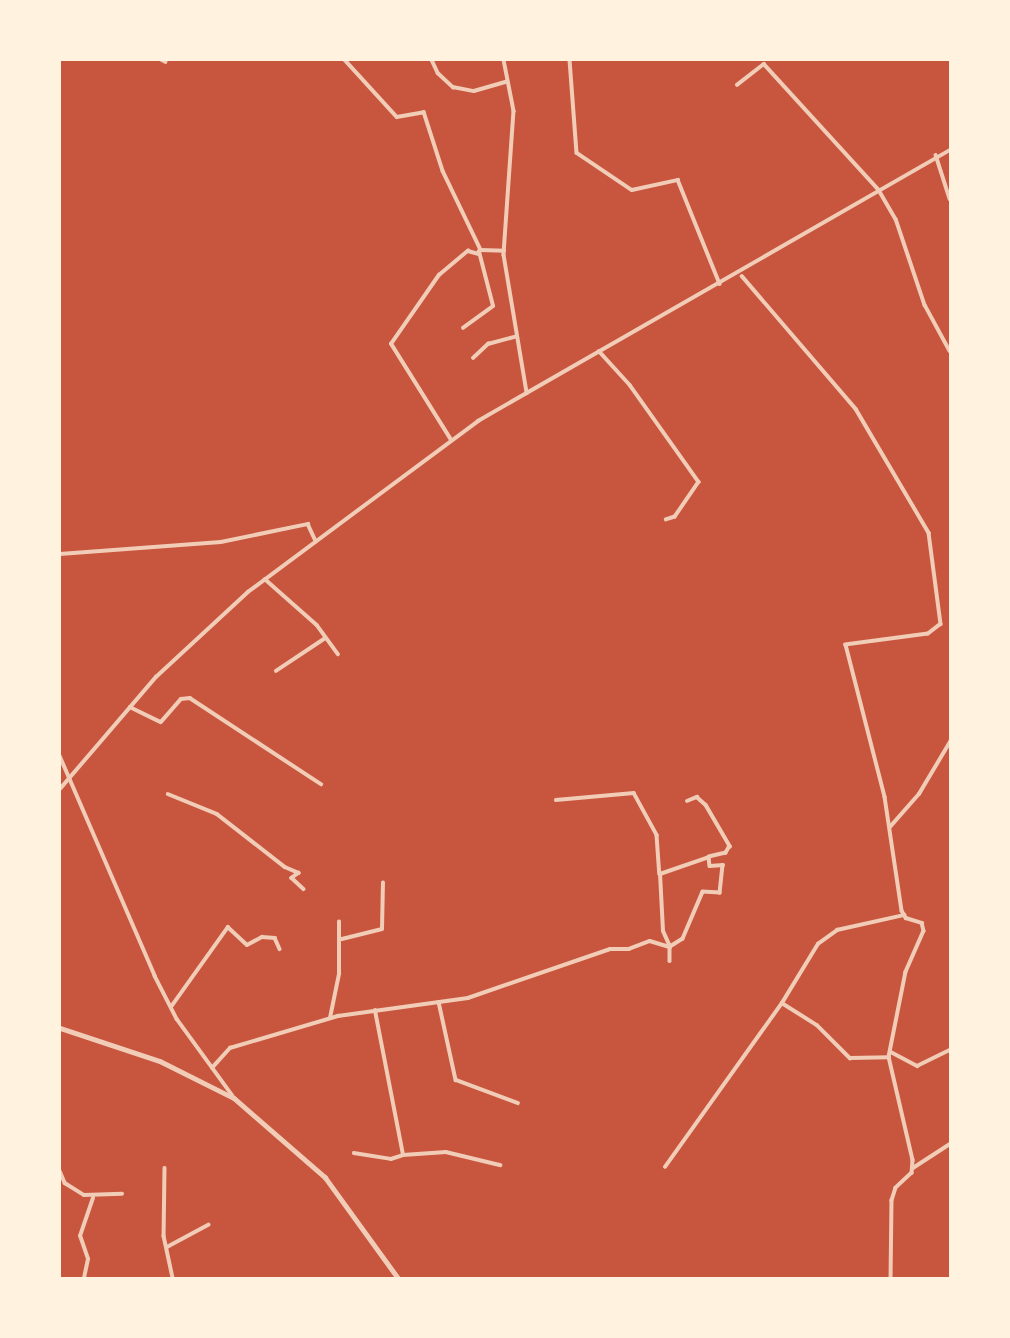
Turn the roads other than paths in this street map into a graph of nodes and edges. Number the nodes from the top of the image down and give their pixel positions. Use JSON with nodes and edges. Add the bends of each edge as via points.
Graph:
{"nodes":[{"id":1,"x":345,"y":60,"type":"edge"},
{"id":2,"x":432,"y":60,"type":"edge"},
{"id":3,"x":504,"y":60,"type":"edge"},
{"id":4,"x":570,"y":60,"type":"edge"},
{"id":5,"x":506,"y":82,"type":"junction"},
{"id":6,"x":737,"y":85,"type":"dead end"},
{"id":7,"x":950,"y":150,"type":"edge"},
{"id":8,"x":936,"y":155,"type":"junction"},
{"id":9,"x":879,"y":190,"type":"junction"},
{"id":10,"x":950,"y":199,"type":"edge"},
{"id":11,"x":504,"y":251,"type":"junction"},
{"id":12,"x":480,"y":252,"type":"junction"},
{"id":13,"x":742,"y":276,"type":"dead end"},
{"id":14,"x":720,"y":284,"type":"junction"},
{"id":15,"x":463,"y":328,"type":"dead end"},
{"id":16,"x":515,"y":337,"type":"junction"},
{"id":17,"x":599,"y":351,"type":"junction"},
{"id":18,"x":950,"y":351,"type":"edge"},
{"id":19,"x":473,"y":358,"type":"dead end"},
{"id":20,"x":527,"y":393,"type":"junction"},
{"id":21,"x":451,"y":441,"type":"junction"},
{"id":22,"x":666,"y":520,"type":"dead end"},
{"id":23,"x":316,"y":541,"type":"junction"},
{"id":24,"x":60,"y":554,"type":"edge"},
{"id":25,"x":265,"y":579,"type":"junction"},
{"id":26,"x":324,"y":639,"type":"junction"},
{"id":27,"x":338,"y":654,"type":"dead end"},
{"id":28,"x":276,"y":671,"type":"dead end"},
{"id":29,"x":130,"y":707,"type":"junction"},
{"id":30,"x":950,"y":743,"type":"edge"},
{"id":31,"x":60,"y":756,"type":"edge"},
{"id":32,"x":69,"y":779,"type":"junction"},
{"id":33,"x":321,"y":784,"type":"dead end"},
{"id":34,"x":60,"y":789,"type":"edge"},
{"id":35,"x":168,"y":794,"type":"dead end"},
{"id":36,"x":556,"y":800,"type":"dead end"},
{"id":37,"x":687,"y":801,"type":"dead end"},
{"id":38,"x":890,"y":827,"type":"junction"},
{"id":39,"x":709,"y":857,"type":"junction"},
{"id":40,"x":660,"y":874,"type":"junction"},
{"id":41,"x":383,"y":883,"type":"dead end"},
{"id":42,"x":304,"y":889,"type":"dead end"},
{"id":43,"x":904,"y":915,"type":"junction"},
{"id":44,"x":339,"y":922,"type":"dead end"},
{"id":45,"x":342,"y":939,"type":"junction"},
{"id":46,"x":670,"y":947,"type":"junction"},
{"id":47,"x":280,"y":949,"type":"dead end"},
{"id":48,"x":670,"y":961,"type":"dead end"},
{"id":49,"x":439,"y":1002,"type":"junction"},
{"id":50,"x":782,"y":1003,"type":"junction"},
{"id":51,"x":170,"y":1007,"type":"junction"},
{"id":52,"x":375,"y":1012,"type":"junction"},
{"id":53,"x":330,"y":1018,"type":"junction"},
{"id":54,"x":60,"y":1028,"type":"edge"},
{"id":55,"x":950,"y":1050,"type":"edge"},
{"id":56,"x":890,"y":1055,"type":"junction"},
{"id":57,"x":212,"y":1068,"type":"junction"},
{"id":58,"x":233,"y":1098,"type":"junction"},
{"id":59,"x":518,"y":1103,"type":"dead end"},
{"id":60,"x":950,"y":1144,"type":"edge"},
{"id":61,"x":354,"y":1153,"type":"dead end"},
{"id":62,"x":403,"y":1155,"type":"junction"},
{"id":63,"x":500,"y":1165,"type":"dead end"},
{"id":64,"x":665,"y":1167,"type":"dead end"},
{"id":65,"x":165,"y":1168,"type":"dead end"},
{"id":66,"x":913,"y":1168,"type":"junction"},
{"id":67,"x":60,"y":1171,"type":"edge"},
{"id":68,"x":122,"y":1194,"type":"dead end"},
{"id":69,"x":93,"y":1198,"type":"junction"},
{"id":70,"x":208,"y":1225,"type":"dead end"},
{"id":71,"x":167,"y":1247,"type":"junction"},
{"id":72,"x":84,"y":1279,"type":"edge"},
{"id":73,"x":173,"y":1279,"type":"edge"},
{"id":74,"x":398,"y":1279,"type":"edge"},
{"id":75,"x":891,"y":1279,"type":"edge"}],
"edges":[{"from":1,"to":12,"type":"street","via":[[397,117],[424,112],[443,171]]},
{"from":2,"to":5,"type":"street","via":[[453,87],[474,91]]},
{"from":3,"to":5,"type":"street"},
{"from":4,"to":14,"type":"street","via":[[577,153],[632,190],[678,180]]},
{"from":5,"to":11,"type":"street","via":[[514,111]]},
{"from":6,"to":9,"type":"street","via":[[764,64]]},
{"from":7,"to":8,"type":"street"},
{"from":8,"to":9,"type":"street"},
{"from":8,"to":10,"type":"street"},
{"from":9,"to":14,"type":"street"},
{"from":9,"to":18,"type":"street","via":[[896,219],[925,305]]},
{"from":11,"to":12,"type":"street"},
{"from":11,"to":16,"type":"street"},
{"from":12,"to":15,"type":"street","via":[[493,306]]},
{"from":12,"to":21,"type":"street","via":[[468,251],[439,275],[391,344]]},
{"from":13,"to":38,"type":"street","via":[[856,409],[929,533],[941,624],[928,634],[846,645]]},
{"from":14,"to":17,"type":"street"},
{"from":16,"to":19,"type":"street","via":[[488,344]]},
{"from":16,"to":20,"type":"street"},
{"from":17,"to":20,"type":"street"},
{"from":17,"to":22,"type":"street","via":[[630,385],[699,482],[676,517]]},
{"from":20,"to":21,"type":"street"},
{"from":21,"to":23,"type":"street"},
{"from":23,"to":24,"type":"street","via":[[308,524],[221,542]]},
{"from":23,"to":25,"type":"street"},
{"from":25,"to":26,"type":"street","via":[[317,625]]},
{"from":25,"to":29,"type":"street","via":[[156,677]]},
{"from":26,"to":27,"type":"street"},
{"from":26,"to":28,"type":"street"},
{"from":29,"to":32,"type":"street"},
{"from":29,"to":33,"type":"street","via":[[160,722],[181,699],[190,698]]},
{"from":30,"to":38,"type":"street","via":[[919,794]]},
{"from":31,"to":32,"type":"street"},
{"from":32,"to":34,"type":"street"},
{"from":32,"to":51,"type":"street"},
{"from":35,"to":42,"type":"street","via":[[217,814],[299,873],[292,878]]},
{"from":36,"to":40,"type":"street","via":[[634,793],[657,835]]},
{"from":37,"to":39,"type":"street","via":[[697,797],[730,846],[726,853]]},
{"from":38,"to":43,"type":"street"},
{"from":39,"to":40,"type":"street"},
{"from":39,"to":46,"type":"street","via":[[710,866],[723,865],[720,893],[704,892],[683,939]]},
{"from":40,"to":46,"type":"street","via":[[663,931]]},
{"from":41,"to":45,"type":"street","via":[[382,929]]},
{"from":43,"to":50,"type":"street","via":[[837,930],[818,944]]},
{"from":43,"to":56,"type":"street","via":[[922,923],[924,931],[906,972]]},
{"from":44,"to":45,"type":"street"},
{"from":45,"to":53,"type":"street"},
{"from":46,"to":48,"type":"street"},
{"from":46,"to":49,"type":"street","via":[[650,941],[629,949],[610,949],[468,998]]},
{"from":47,"to":51,"type":"street","via":[[275,938],[262,937],[247,945],[228,927]]},
{"from":49,"to":52,"type":"street"},
{"from":49,"to":59,"type":"street","via":[[456,1080]]},
{"from":50,"to":56,"type":"street","via":[[817,1025],[850,1058]]},
{"from":50,"to":64,"type":"street"},
{"from":51,"to":57,"type":"street"},
{"from":52,"to":53,"type":"street"},
{"from":52,"to":62,"type":"street"},
{"from":53,"to":57,"type":"street","via":[[230,1048]]},
{"from":54,"to":58,"type":"street","via":[[160,1061]]},
{"from":55,"to":56,"type":"street","via":[[916,1066]]},
{"from":56,"to":66,"type":"street"},
{"from":57,"to":58,"type":"street"},
{"from":58,"to":74,"type":"street","via":[[325,1177]]},
{"from":60,"to":66,"type":"street"},
{"from":61,"to":62,"type":"street","via":[[391,1159]]},
{"from":62,"to":63,"type":"street","via":[[446,1152]]},
{"from":65,"to":71,"type":"street"},
{"from":66,"to":75,"type":"street","via":[[892,1200]]},
{"from":67,"to":69,"type":"street","via":[[65,1182]]},
{"from":68,"to":69,"type":"street"},
{"from":69,"to":72,"type":"street","via":[[80,1236],[88,1259]]},
{"from":70,"to":71,"type":"street"},
{"from":71,"to":73,"type":"street"}]}
